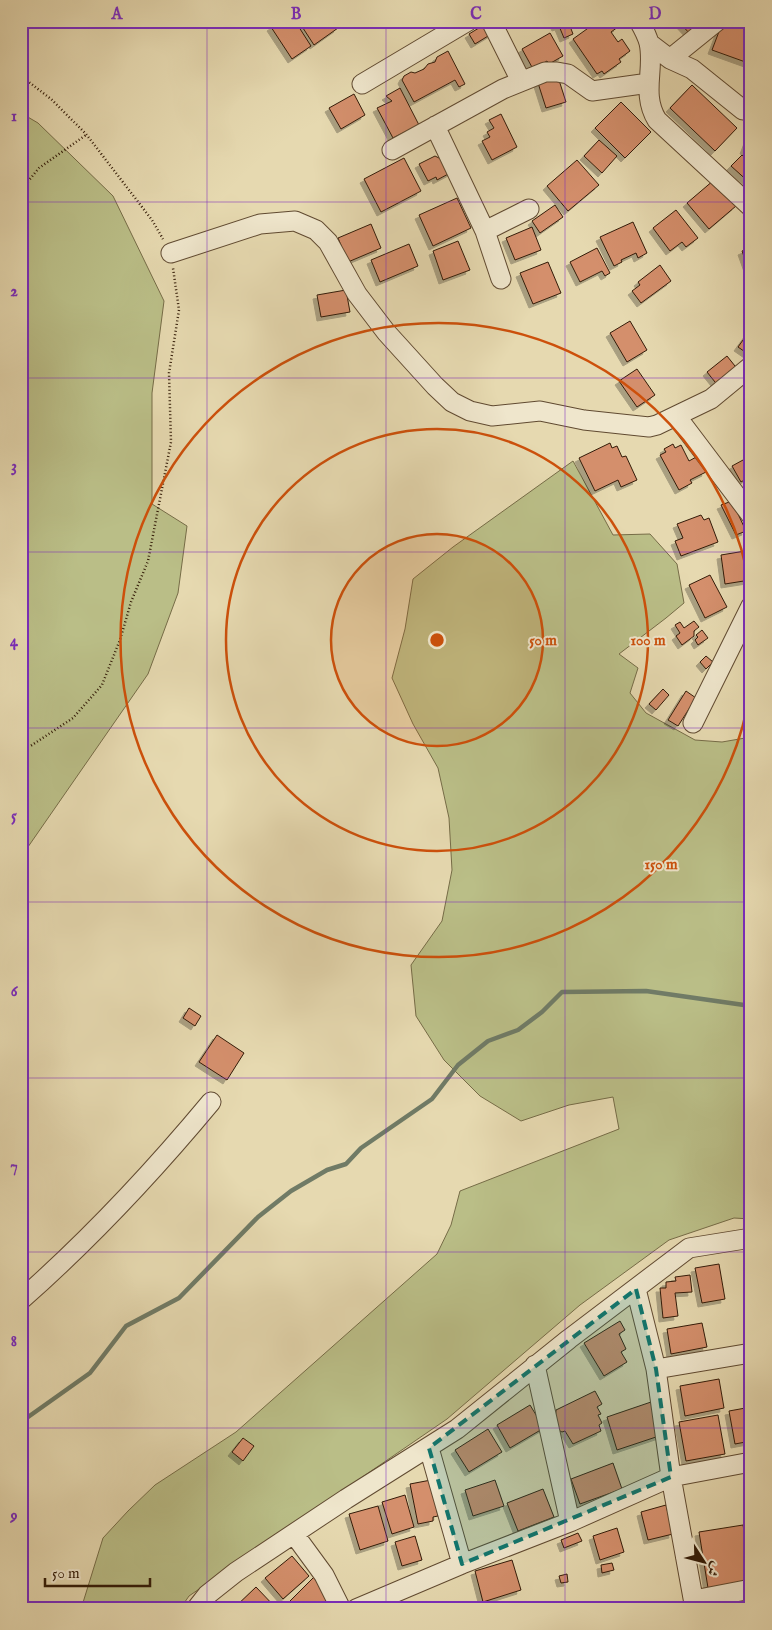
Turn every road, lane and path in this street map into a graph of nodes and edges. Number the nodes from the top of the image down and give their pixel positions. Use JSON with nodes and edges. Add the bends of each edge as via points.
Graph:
{"nodes":[{"id":1,"x":468,"y":21,"type":"edge"},
{"id":2,"x":491,"y":21,"type":"edge"},
{"id":3,"x":639,"y":21,"type":"edge"},
{"id":4,"x":717,"y":21,"type":"edge"},
{"id":5,"x":649,"y":44,"type":"junction"},
{"id":6,"x":670,"y":59,"type":"junction"},
{"id":7,"x":21,"y":76,"type":"edge"},
{"id":8,"x":521,"y":81,"type":"junction"},
{"id":9,"x":648,"y":83,"type":"junction"},
{"id":10,"x":362,"y":84,"type":"dead end"},
{"id":11,"x":743,"y":110,"type":"dead end"},
{"id":12,"x":435,"y":126,"type":"junction"},
{"id":13,"x":86,"y":134,"type":"junction"},
{"id":14,"x":392,"y":150,"type":"dead end"},
{"id":15,"x":21,"y":190,"type":"edge"},
{"id":16,"x":751,"y":207,"type":"edge"},
{"id":17,"x":529,"y":208,"type":"dead end"},
{"id":18,"x":485,"y":230,"type":"junction"},
{"id":19,"x":171,"y":253,"type":"junction"},
{"id":20,"x":501,"y":279,"type":"dead end"},
{"id":21,"x":751,"y":366,"type":"edge"},
{"id":22,"x":677,"y":417,"type":"junction"},
{"id":23,"x":751,"y":516,"type":"edge"},
{"id":24,"x":751,"y":606,"type":"edge"},
{"id":25,"x":693,"y":723,"type":"dead end"},
{"id":26,"x":21,"y":747,"type":"edge"},
{"id":27,"x":211,"y":1102,"type":"dead end"},
{"id":28,"x":751,"y":1238,"type":"edge"},
{"id":29,"x":636,"y":1289,"type":"junction"},
{"id":30,"x":21,"y":1300,"type":"edge"},
{"id":31,"x":751,"y":1353,"type":"edge"},
{"id":32,"x":536,"y":1366,"type":"junction"},
{"id":33,"x":656,"y":1369,"type":"junction"},
{"id":34,"x":429,"y":1448,"type":"junction"},
{"id":35,"x":751,"y":1462,"type":"edge"},
{"id":36,"x":671,"y":1477,"type":"junction"},
{"id":37,"x":570,"y":1522,"type":"junction"},
{"id":38,"x":294,"y":1534,"type":"junction"},
{"id":39,"x":462,"y":1564,"type":"junction"},
{"id":40,"x":751,"y":1589,"type":"edge"},
{"id":41,"x":695,"y":1604,"type":"edge"},
{"id":42,"x":196,"y":1609,"type":"edge"},
{"id":43,"x":341,"y":1609,"type":"edge"},
{"id":44,"x":356,"y":1609,"type":"edge"}],
"edges":[{"from":1,"to":10,"type":"street"},
{"from":2,"to":8,"type":"street"},
{"from":3,"to":5,"type":"street"},
{"from":4,"to":6,"type":"street"},
{"from":5,"to":6,"type":"street"},
{"from":5,"to":9,"type":"street"},
{"from":6,"to":11,"type":"street","via":[[692,69]]},
{"from":7,"to":13,"type":"path"},
{"from":8,"to":9,"type":"street","via":[[545,72],[557,72],[568,74],[592,91]]},
{"from":8,"to":12,"type":"street"},
{"from":9,"to":16,"type":"street","via":[[650,106],[657,120]]},
{"from":12,"to":14,"type":"street"},
{"from":12,"to":18,"type":"street"},
{"from":13,"to":15,"type":"path","via":[[39,168]]},
{"from":13,"to":19,"type":"path","via":[[152,220]]},
{"from":17,"to":18,"type":"street"},
{"from":18,"to":20,"type":"street"},
{"from":19,"to":22,"type":"street","via":[[260,224],[295,220],[316,230],[328,242],[357,294],[386,332],[452,402],[478,414],[492,416],[540,411],[649,427]]},
{"from":19,"to":26,"type":"path","via":[[179,310],[169,373],[171,442],[148,562],[102,684],[73,718],[29,747]]},
{"from":21,"to":22,"type":"street","via":[[711,399]]},
{"from":22,"to":23,"type":"street"},
{"from":24,"to":25,"type":"street"},
{"from":27,"to":30,"type":"street","via":[[135,1190]]},
{"from":28,"to":29,"type":"street","via":[[689,1248]]},
{"from":29,"to":32,"type":"street"},
{"from":29,"to":33,"type":"street"},
{"from":31,"to":33,"type":"street"},
{"from":32,"to":34,"type":"street"},
{"from":32,"to":37,"type":"street"},
{"from":33,"to":36,"type":"street"},
{"from":34,"to":38,"type":"street"},
{"from":34,"to":39,"type":"street"},
{"from":35,"to":36,"type":"street"},
{"from":36,"to":37,"type":"street"},
{"from":36,"to":41,"type":"street"},
{"from":37,"to":39,"type":"street"},
{"from":38,"to":42,"type":"street","via":[[207,1594]]},
{"from":38,"to":43,"type":"street","via":[[324,1575]]},
{"from":39,"to":44,"type":"street"},
{"from":40,"to":41,"type":"street"}]}
